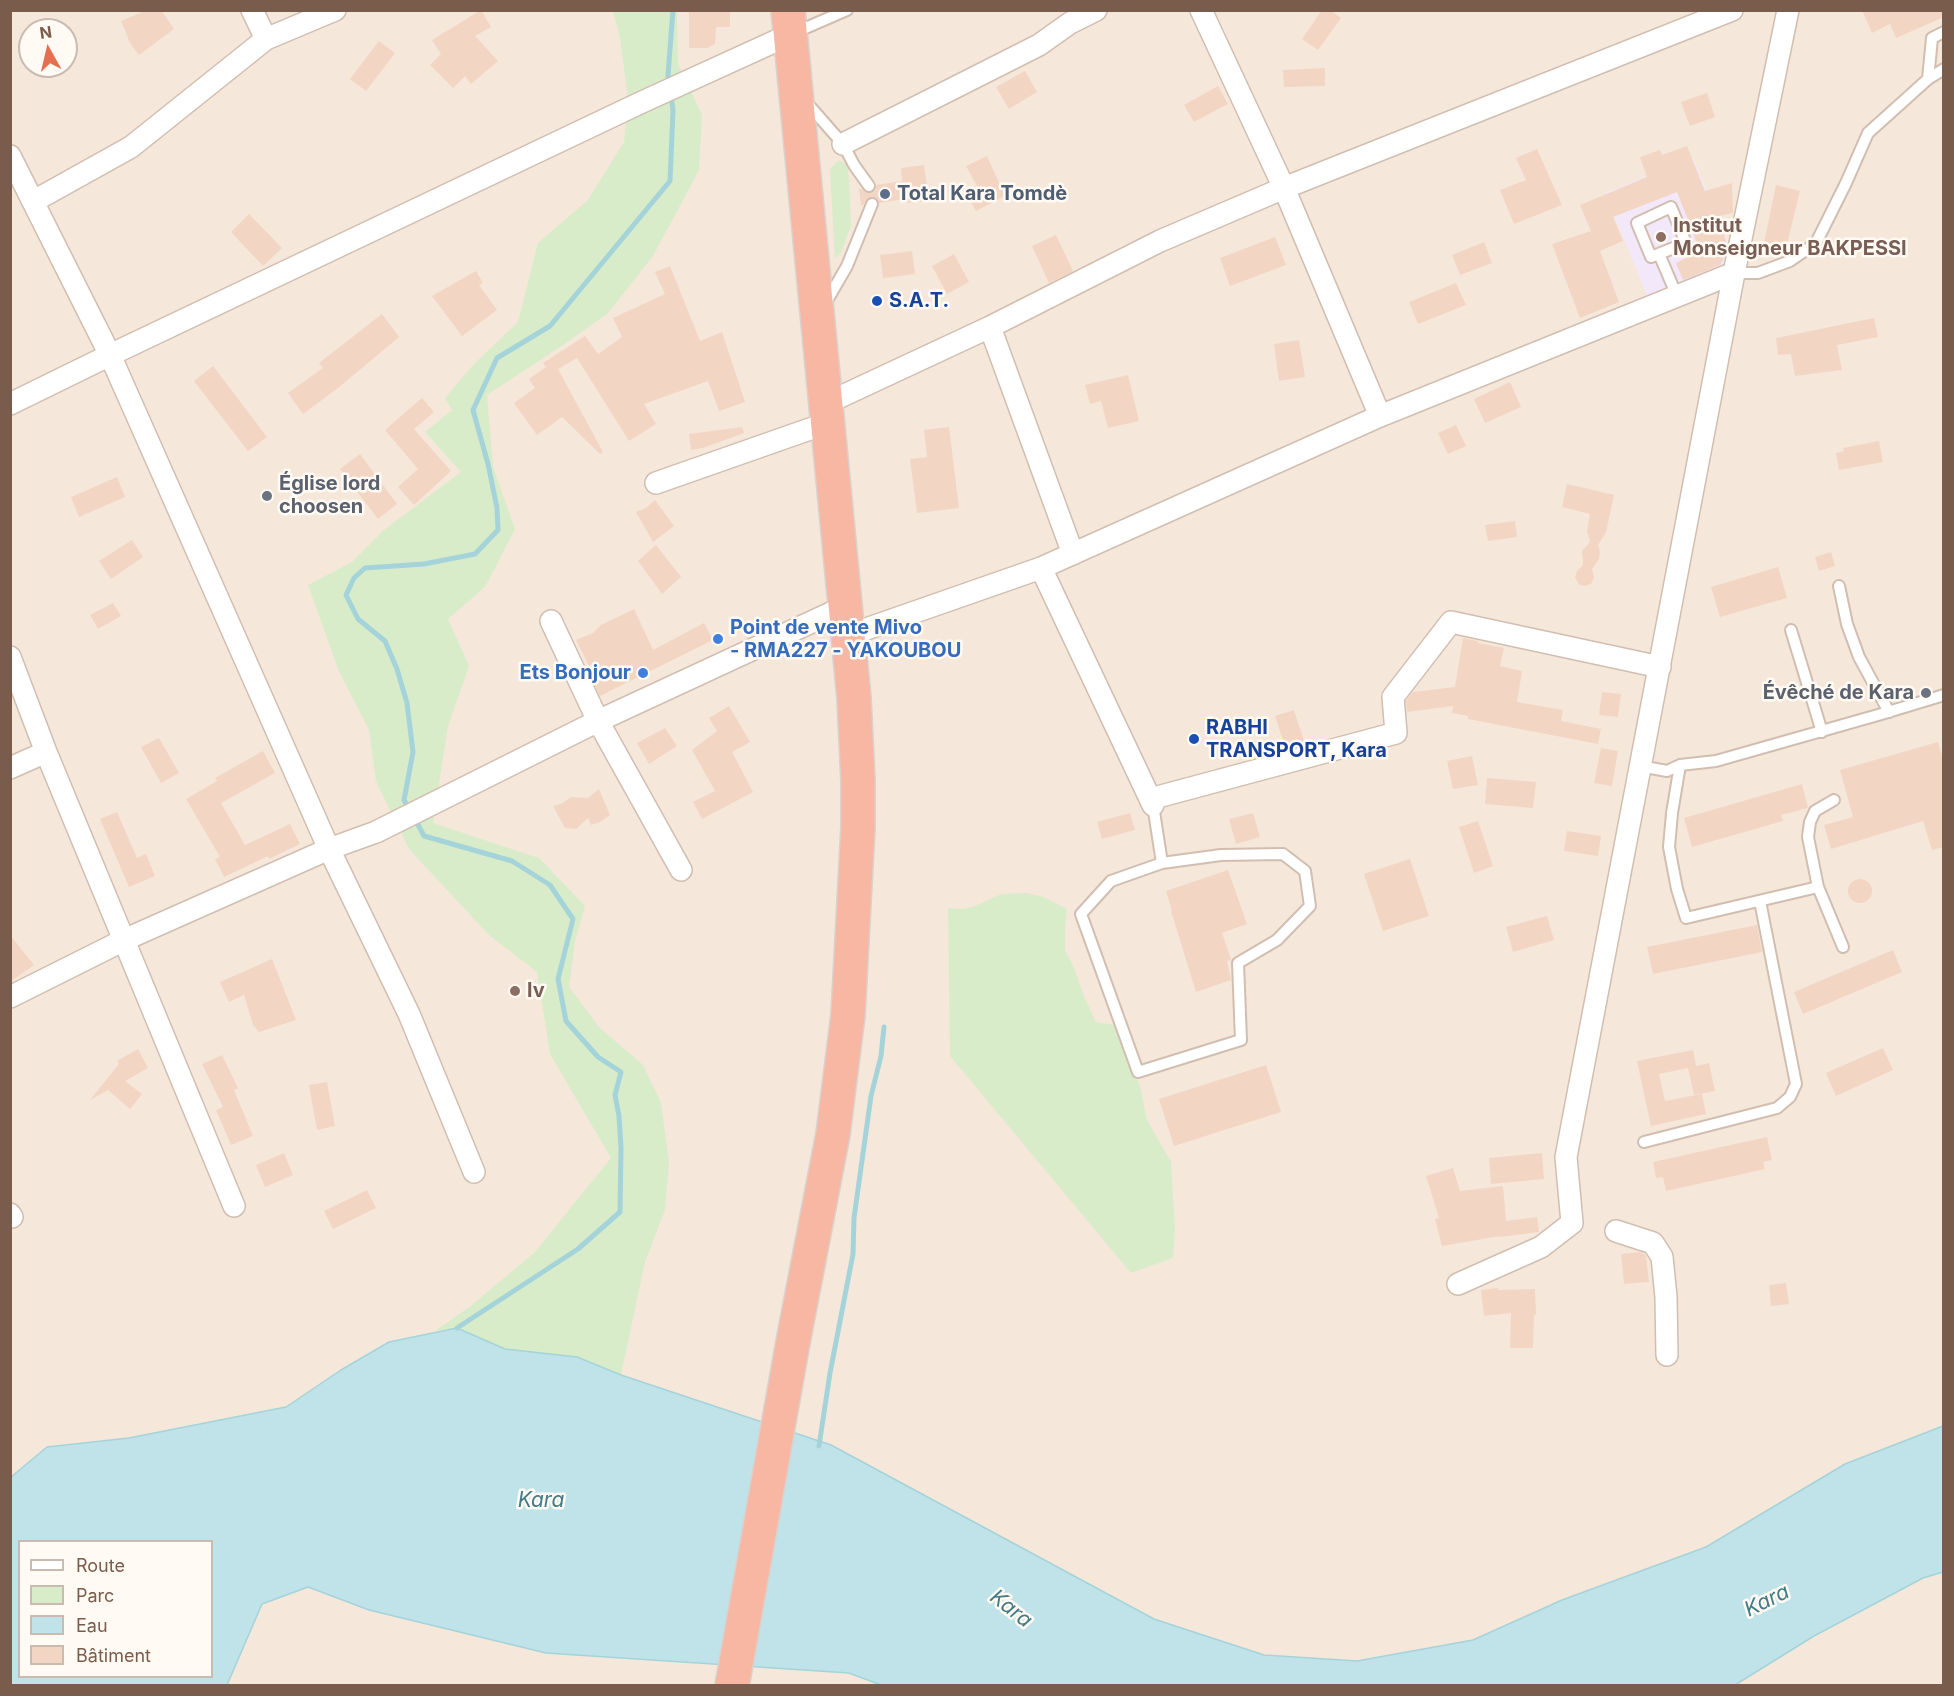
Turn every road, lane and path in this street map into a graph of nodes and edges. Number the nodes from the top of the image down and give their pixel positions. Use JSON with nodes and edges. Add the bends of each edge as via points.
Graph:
{"nodes":[{"id":1,"x":252,"y":10,"type":"edge"},
{"id":2,"x":335,"y":10,"type":"edge"},
{"id":3,"x":847,"y":10,"type":"edge"},
{"id":4,"x":1096,"y":10,"type":"edge"},
{"id":5,"x":1201,"y":10,"type":"edge"},
{"id":6,"x":1732,"y":10,"type":"edge"},
{"id":7,"x":1794,"y":13,"type":"edge"},
{"id":8,"x":789,"y":22,"type":"edge"},
{"id":9,"x":1944,"y":32,"type":"edge"},
{"id":10,"x":266,"y":39,"type":"junction"},
{"id":11,"x":1944,"y":69,"type":"edge"},
{"id":12,"x":1928,"y":80,"type":"junction"},
{"id":13,"x":796,"y":90,"type":"junction"},
{"id":14,"x":843,"y":144,"type":"junction"},
{"id":15,"x":10,"y":156,"type":"edge"},
{"id":16,"x":869,"y":186,"type":"dead end"},
{"id":17,"x":1284,"y":188,"type":"junction"},
{"id":18,"x":34,"y":201,"type":"junction"},
{"id":19,"x":872,"y":204,"type":"dead end"},
{"id":20,"x":1659,"y":254,"type":"junction"},
{"id":21,"x":1734,"y":273,"type":"junction"},
{"id":22,"x":1677,"y":296,"type":"junction"},
{"id":23,"x":817,"y":318,"type":"junction"},
{"id":24,"x":990,"y":327,"type":"junction"},
{"id":25,"x":110,"y":355,"type":"junction"},
{"id":26,"x":10,"y":404,"type":"edge"},
{"id":27,"x":826,"y":413,"type":"junction"},
{"id":28,"x":1380,"y":416,"type":"junction"},
{"id":29,"x":656,"y":483,"type":"dead end"},
{"id":30,"x":1073,"y":554,"type":"junction"},
{"id":31,"x":1041,"y":568,"type":"junction"},
{"id":32,"x":1839,"y":586,"type":"dead end"},
{"id":33,"x":848,"y":620,"type":"junction"},
{"id":34,"x":551,"y":621,"type":"dead end"},
{"id":35,"x":1791,"y":630,"type":"dead end"},
{"id":36,"x":10,"y":657,"type":"edge"},
{"id":37,"x":1660,"y":667,"type":"junction"},
{"id":38,"x":1944,"y":694,"type":"edge"},
{"id":39,"x":1888,"y":712,"type":"junction"},
{"id":40,"x":598,"y":721,"type":"junction"},
{"id":41,"x":1822,"y":732,"type":"junction"},
{"id":42,"x":46,"y":752,"type":"junction"},
{"id":43,"x":1680,"y":765,"type":"junction"},
{"id":44,"x":1640,"y":766,"type":"junction"},
{"id":45,"x":10,"y":768,"type":"edge"},
{"id":46,"x":1834,"y":800,"type":"dead end"},
{"id":47,"x":1152,"y":802,"type":"junction"},
{"id":48,"x":329,"y":849,"type":"junction"},
{"id":49,"x":1162,"y":863,"type":"junction"},
{"id":50,"x":681,"y":870,"type":"dead end"},
{"id":51,"x":1818,"y":887,"type":"junction"},
{"id":52,"x":1760,"y":900,"type":"junction"},
{"id":53,"x":124,"y":940,"type":"junction"},
{"id":54,"x":1843,"y":946,"type":"dead end"},
{"id":55,"x":10,"y":997,"type":"edge"},
{"id":56,"x":1644,"y":1142,"type":"dead end"},
{"id":57,"x":474,"y":1172,"type":"dead end"},
{"id":58,"x":234,"y":1206,"type":"dead end"},
{"id":59,"x":1616,"y":1231,"type":"dead end"},
{"id":60,"x":1458,"y":1284,"type":"dead end"},
{"id":61,"x":1667,"y":1355,"type":"dead end"},
{"id":62,"x":732,"y":1685,"type":"edge"}],
"edges":[{"from":1,"to":10,"type":"street"},
{"from":2,"to":10,"type":"street"},
{"from":3,"to":8,"type":"lane"},
{"from":4,"to":14,"type":"street","via":[[1039,45]]},
{"from":5,"to":17,"type":"street"},
{"from":6,"to":17,"type":"street"},
{"from":7,"to":21,"type":"street"},
{"from":8,"to":13,"type":"highway"},
{"from":8,"to":25,"type":"street","via":[[683,83]]},
{"from":9,"to":12,"type":"lane","via":[[1932,38]]},
{"from":10,"to":18,"type":"street","via":[[131,147]]},
{"from":11,"to":12,"type":"lane"},
{"from":12,"to":21,"type":"lane","via":[[1868,133],[1816,243],[1790,261],[1758,273]]},
{"from":13,"to":14,"type":"lane"},
{"from":13,"to":23,"type":"highway"},
{"from":14,"to":16,"type":"lane"},
{"from":15,"to":18,"type":"street"},
{"from":17,"to":24,"type":"street","via":[[1160,241]]},
{"from":17,"to":28,"type":"street"},
{"from":18,"to":25,"type":"street"},
{"from":19,"to":23,"type":"lane","via":[[846,266]]},
{"from":20,"to":20,"type":"lane","via":[[1651,257],[1637,223],[1671,207],[1686,243]]},
{"from":20,"to":22,"type":"lane"},
{"from":21,"to":22,"type":"street"},
{"from":21,"to":37,"type":"street"},
{"from":22,"to":28,"type":"street"},
{"from":23,"to":27,"type":"highway"},
{"from":24,"to":27,"type":"street"},
{"from":24,"to":30,"type":"street"},
{"from":25,"to":26,"type":"street"},
{"from":25,"to":48,"type":"street"},
{"from":27,"to":29,"type":"street"},
{"from":27,"to":33,"type":"highway"},
{"from":28,"to":30,"type":"street"},
{"from":30,"to":31,"type":"street"},
{"from":31,"to":33,"type":"street"},
{"from":31,"to":47,"type":"street"},
{"from":32,"to":39,"type":"lane","via":[[1859,657]]},
{"from":33,"to":40,"type":"street"},
{"from":33,"to":62,"type":"highway","via":[[858,781],[848,1004],[833,1134]]},
{"from":34,"to":40,"type":"street"},
{"from":35,"to":41,"type":"lane"},
{"from":36,"to":42,"type":"street"},
{"from":37,"to":44,"type":"street"},
{"from":37,"to":47,"type":"street","via":[[1450,622],[1392,697],[1396,733]]},
{"from":38,"to":39,"type":"lane"},
{"from":39,"to":41,"type":"lane"},
{"from":40,"to":48,"type":"street","via":[[376,832]]},
{"from":40,"to":50,"type":"street"},
{"from":41,"to":43,"type":"lane","via":[[1716,761]]},
{"from":42,"to":45,"type":"street"},
{"from":42,"to":53,"type":"street"},
{"from":43,"to":44,"type":"lane","via":[[1667,771]]},
{"from":43,"to":52,"type":"lane","via":[[1670,861],[1686,918]]},
{"from":44,"to":60,"type":"street","via":[[1566,1157],[1572,1223],[1540,1247]]},
{"from":46,"to":51,"type":"lane","via":[[1815,811],[1810,822],[1808,837]]},
{"from":47,"to":49,"type":"lane"},
{"from":48,"to":53,"type":"street"},
{"from":48,"to":57,"type":"street","via":[[409,1014]]},
{"from":49,"to":49,"type":"lane","via":[[1221,855],[1283,854],[1305,871],[1310,906],[1277,940],[1238,963],[1241,1040],[1138,1072],[1081,914],[1111,880]]},
{"from":51,"to":52,"type":"lane"},
{"from":51,"to":54,"type":"lane"},
{"from":52,"to":56,"type":"lane","via":[[1796,1084],[1790,1097],[1777,1108]]},
{"from":53,"to":55,"type":"street"},
{"from":53,"to":58,"type":"street"},
{"from":59,"to":61,"type":"street","via":[[1653,1243],[1662,1257]]}]}
